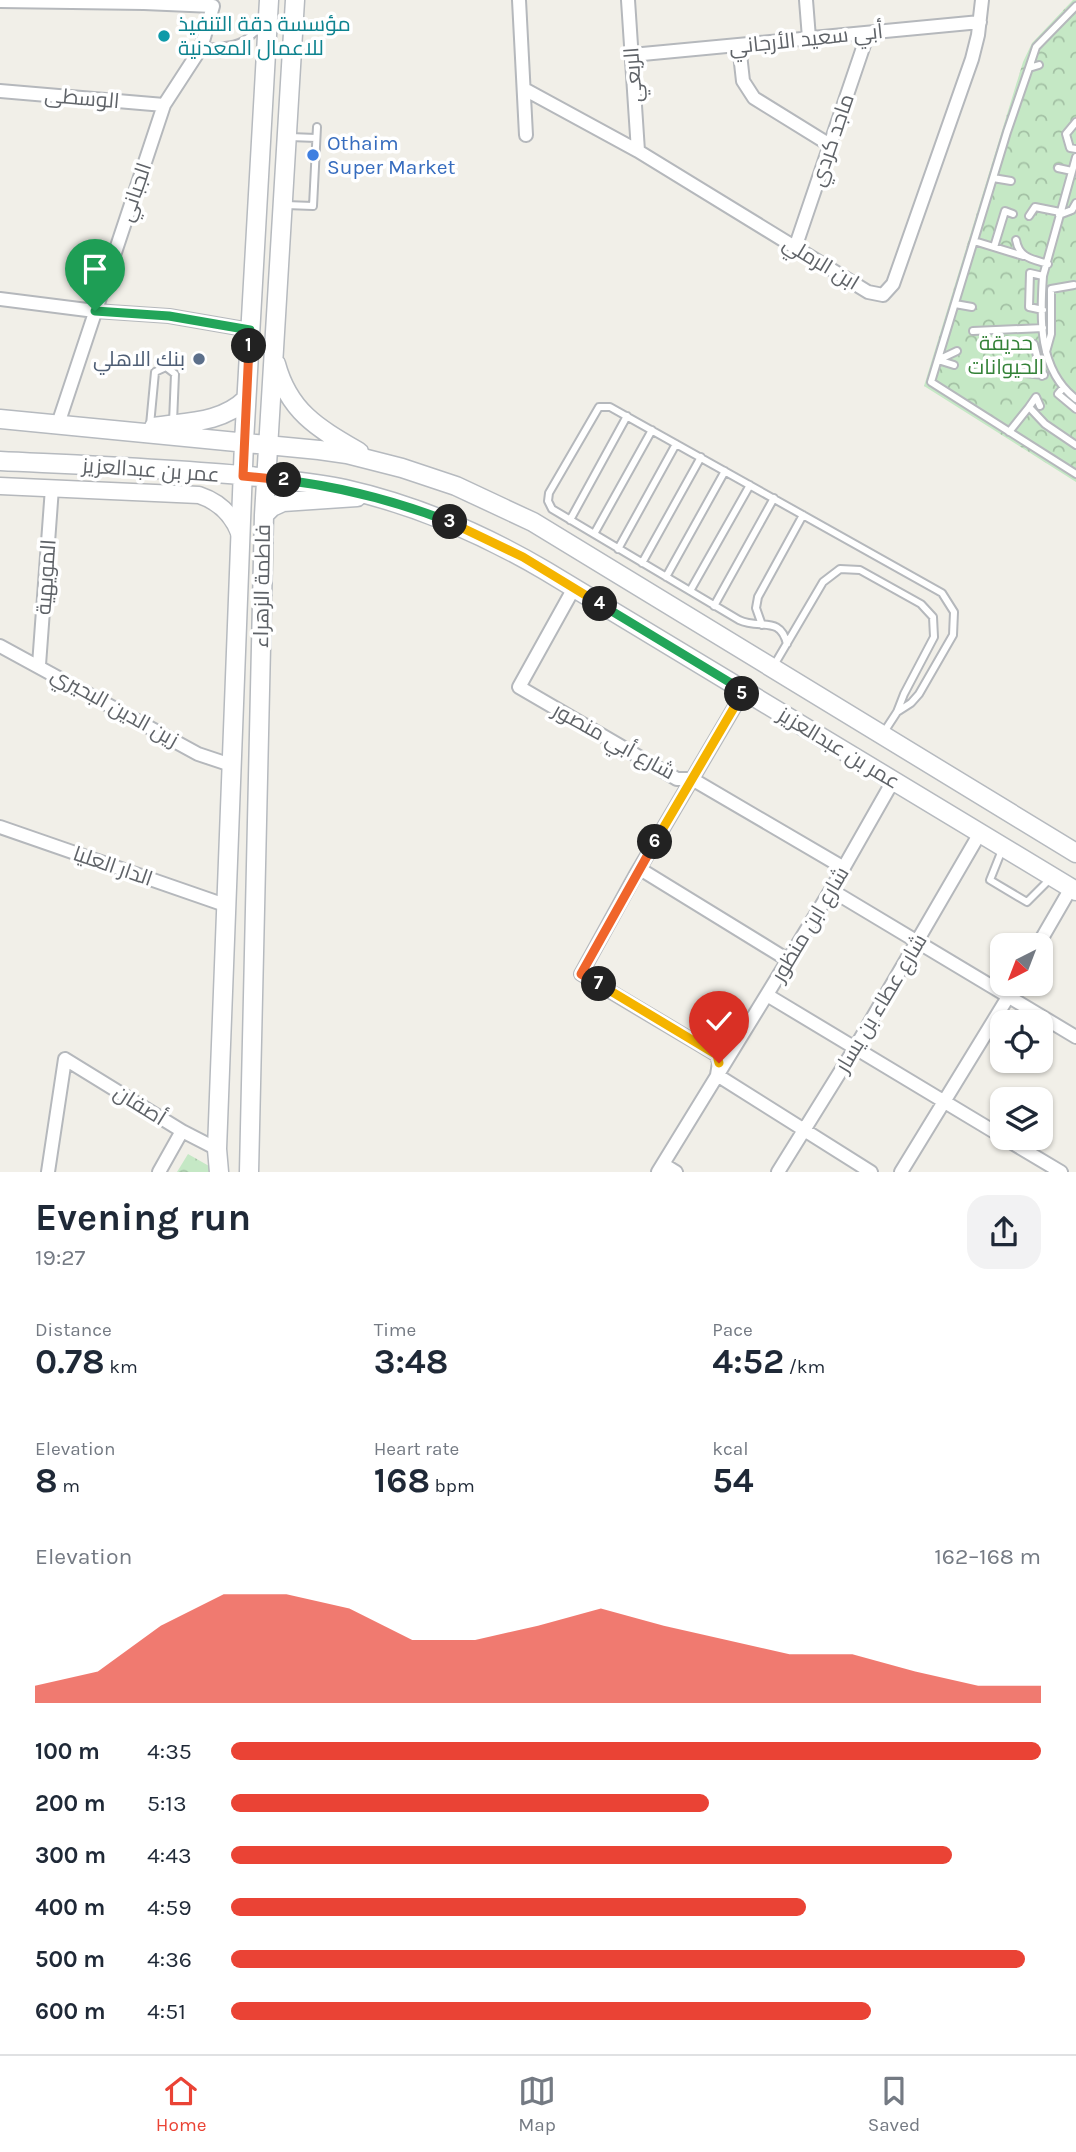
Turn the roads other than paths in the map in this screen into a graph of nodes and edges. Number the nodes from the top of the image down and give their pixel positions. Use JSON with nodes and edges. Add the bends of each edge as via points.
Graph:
{"nodes":[{"id":1,"x":519,"y":0,"type":"edge"},
{"id":2,"x":628,"y":0,"type":"edge"},
{"id":3,"x":806,"y":0,"type":"edge"},
{"id":4,"x":982,"y":0,"type":"edge"},
{"id":5,"x":0,"y":1,"type":"edge"},
{"id":6,"x":59,"y":1,"type":"edge"},
{"id":7,"x":144,"y":1,"type":"edge"},
{"id":8,"x":295,"y":2,"type":"edge"},
{"id":9,"x":1076,"y":6,"type":"edge"},
{"id":10,"x":269,"y":7,"type":"edge"},
{"id":11,"x":980,"y":22,"type":"junction"},
{"id":12,"x":868,"y":33,"type":"junction"},
{"id":13,"x":809,"y":38,"type":"junction"},
{"id":14,"x":739,"y":45,"type":"junction"},
{"id":15,"x":201,"y":48,"type":"junction"},
{"id":16,"x":632,"y":55,"type":"junction"},
{"id":17,"x":1039,"y":65,"type":"dead end"},
{"id":18,"x":1029,"y":68,"type":"junction"},
{"id":19,"x":526,"y":90,"type":"junction"},
{"id":20,"x":0,"y":91,"type":"edge"},
{"id":21,"x":164,"y":105,"type":"junction"},
{"id":22,"x":1076,"y":122,"type":"edge"},
{"id":23,"x":317,"y":127,"type":"dead end"},
{"id":24,"x":526,"y":135,"type":"dead end"},
{"id":25,"x":286,"y":137,"type":"junction"},
{"id":26,"x":316,"y":138,"type":"junction"},
{"id":27,"x":1004,"y":142,"type":"junction"},
{"id":28,"x":1013,"y":144,"type":"dead end"},
{"id":29,"x":830,"y":145,"type":"junction"},
{"id":30,"x":1076,"y":149,"type":"edge"},
{"id":31,"x":638,"y":151,"type":"junction"},
{"id":32,"x":1076,"y":158,"type":"edge"},
{"id":33,"x":1058,"y":168,"type":"dead end"},
{"id":34,"x":1072,"y":171,"type":"junction"},
{"id":35,"x":993,"y":178,"type":"junction"},
{"id":36,"x":1011,"y":181,"type":"dead end"},
{"id":37,"x":1076,"y":203,"type":"edge"},
{"id":38,"x":282,"y":205,"type":"junction"},
{"id":39,"x":1060,"y":213,"type":"junction"},
{"id":40,"x":1013,"y":214,"type":"dead end"},
{"id":41,"x":1029,"y":216,"type":"dead end"},
{"id":42,"x":1016,"y":240,"type":"dead end"},
{"id":43,"x":974,"y":242,"type":"junction"},
{"id":44,"x":993,"y":247,"type":"junction"},
{"id":45,"x":795,"y":248,"type":"junction"},
{"id":46,"x":1023,"y":256,"type":"junction"},
{"id":47,"x":1048,"y":264,"type":"junction"},
{"id":48,"x":1044,"y":276,"type":"junction"},
{"id":49,"x":1074,"y":285,"type":"dead end"},
{"id":50,"x":0,"y":299,"type":"edge"},
{"id":51,"x":955,"y":304,"type":"junction"},
{"id":52,"x":972,"y":307,"type":"dead end"},
{"id":53,"x":1043,"y":310,"type":"junction"},
{"id":54,"x":95,"y":311,"type":"junction"},
{"id":55,"x":1043,"y":328,"type":"junction"},
{"id":56,"x":250,"y":330,"type":"junction"},
{"id":57,"x":973,"y":331,"type":"dead end"},
{"id":58,"x":1044,"y":342,"type":"junction"},
{"id":59,"x":957,"y":351,"type":"dead end"},
{"id":60,"x":273,"y":352,"type":"junction"},
{"id":61,"x":1046,"y":354,"type":"junction"},
{"id":62,"x":938,"y":360,"type":"junction"},
{"id":63,"x":954,"y":365,"type":"dead end"},
{"id":64,"x":1025,"y":373,"type":"dead end"},
{"id":65,"x":1053,"y":373,"type":"junction"},
{"id":66,"x":1042,"y":376,"type":"junction"},
{"id":67,"x":1063,"y":388,"type":"junction"},
{"id":68,"x":246,"y":399,"type":"junction"},
{"id":69,"x":1076,"y":399,"type":"edge"},
{"id":70,"x":1040,"y":406,"type":"dead end"},
{"id":71,"x":1029,"y":407,"type":"junction"},
{"id":72,"x":1076,"y":409,"type":"edge"},
{"id":73,"x":627,"y":416,"type":"junction"},
{"id":74,"x":0,"y":419,"type":"edge"},
{"id":75,"x":58,"y":424,"type":"junction"},
{"id":76,"x":173,"y":424,"type":"junction"},
{"id":77,"x":149,"y":427,"type":"junction"},
{"id":78,"x":652,"y":430,"type":"junction"},
{"id":79,"x":128,"y":431,"type":"junction"},
{"id":80,"x":1009,"y":432,"type":"junction"},
{"id":81,"x":244,"y":442,"type":"junction"},
{"id":82,"x":676,"y":444,"type":"junction"},
{"id":83,"x":267,"y":445,"type":"junction"},
{"id":84,"x":1076,"y":445,"type":"edge"},
{"id":85,"x":701,"y":457,"type":"junction"},
{"id":86,"x":374,"y":460,"type":"junction"},
{"id":87,"x":0,"y":461,"type":"edge"},
{"id":88,"x":725,"y":471,"type":"junction"},
{"id":89,"x":1076,"y":474,"type":"edge"},
{"id":90,"x":243,"y":476,"type":"junction"},
{"id":91,"x":265,"y":478,"type":"junction"},
{"id":92,"x":750,"y":485,"type":"junction"},
{"id":93,"x":0,"y":486,"type":"edge"},
{"id":94,"x":52,"y":488,"type":"junction"},
{"id":95,"x":372,"y":496,"type":"junction"},
{"id":96,"x":774,"y":498,"type":"junction"},
{"id":97,"x":264,"y":515,"type":"junction"},
{"id":98,"x":803,"y":515,"type":"junction"},
{"id":99,"x":570,"y":520,"type":"junction"},
{"id":100,"x":594,"y":534,"type":"junction"},
{"id":101,"x":241,"y":536,"type":"junction"},
{"id":102,"x":618,"y":549,"type":"junction"},
{"id":103,"x":642,"y":563,"type":"junction"},
{"id":104,"x":666,"y":577,"type":"junction"},
{"id":105,"x":574,"y":588,"type":"junction"},
{"id":106,"x":690,"y":591,"type":"junction"},
{"id":107,"x":714,"y":606,"type":"junction"},
{"id":108,"x":762,"y":625,"type":"junction"},
{"id":109,"x":787,"y":644,"type":"junction"},
{"id":110,"x":0,"y":646,"type":"edge"},
{"id":111,"x":39,"y":665,"type":"junction"},
{"id":112,"x":773,"y":668,"type":"junction"},
{"id":113,"x":744,"y":691,"type":"junction"},
{"id":114,"x":897,"y":712,"type":"junction"},
{"id":115,"x":883,"y":734,"type":"junction"},
{"id":116,"x":231,"y":765,"type":"junction"},
{"id":117,"x":692,"y":779,"type":"junction"},
{"id":118,"x":893,"y":781,"type":"junction"},
{"id":119,"x":0,"y":827,"type":"edge"},
{"id":120,"x":980,"y":833,"type":"junction"},
{"id":121,"x":1003,"y":847,"type":"junction"},
{"id":122,"x":1076,"y":853,"type":"edge"},
{"id":123,"x":640,"y":869,"type":"junction"},
{"id":124,"x":844,"y":869,"type":"junction"},
{"id":125,"x":1052,"y":877,"type":"junction"},
{"id":126,"x":1074,"y":889,"type":"edge"},
{"id":127,"x":831,"y":890,"type":"junction"},
{"id":128,"x":225,"y":905,"type":"junction"},
{"id":129,"x":1046,"y":933,"type":"edge"},
{"id":130,"x":918,"y":941,"type":"junction"},
{"id":131,"x":788,"y":960,"type":"junction"},
{"id":132,"x":990,"y":985,"type":"edge"},
{"id":133,"x":766,"y":995,"type":"junction"},
{"id":134,"x":1008,"y":996,"type":"joint"},
{"id":135,"x":1076,"y":1037,"type":"edge"},
{"id":136,"x":855,"y":1048,"type":"junction"},
{"id":137,"x":717,"y":1075,"type":"junction"},
{"id":138,"x":944,"y":1101,"type":"junction"},
{"id":139,"x":990,"y":1129,"type":"edge"},
{"id":140,"x":182,"y":1131,"type":"junction"},
{"id":141,"x":804,"y":1131,"type":"junction"},
{"id":142,"x":217,"y":1149,"type":"junction"},
{"id":143,"x":1025,"y":1150,"type":"edge"},
{"id":144,"x":660,"y":1168,"type":"edge"},
{"id":145,"x":252,"y":1171,"type":"edge"},
{"id":146,"x":48,"y":1172,"type":"edge"},
{"id":147,"x":159,"y":1172,"type":"edge"},
{"id":148,"x":219,"y":1172,"type":"edge"},
{"id":149,"x":676,"y":1172,"type":"edge"},
{"id":150,"x":778,"y":1172,"type":"edge"},
{"id":151,"x":871,"y":1172,"type":"edge"},
{"id":152,"x":901,"y":1172,"type":"edge"},
{"id":153,"x":1061,"y":1172,"type":"edge"}],
"edges":[{"from":1,"to":19,"type":"street"},
{"from":2,"to":16,"type":"street","name":"الربعي"},
{"from":3,"to":13,"type":"street"},
{"from":4,"to":11,"type":"street","name":"ابن الرملي"},
{"from":5,"to":6,"type":"street"},
{"from":6,"to":7,"type":"street"},
{"from":7,"to":15,"type":"street","name":"الجباني","via":[[213,6]]},
{"from":8,"to":25,"type":"main road","name":"فاطمة الزهراء"},
{"from":9,"to":18,"type":"lane","via":[[1036,47]]},
{"from":10,"to":15,"type":"lane","via":[[245,42]]},
{"from":10,"to":56,"type":"main road"},
{"from":11,"to":12,"type":"street","name":"أبي سعيد الأرجاني"},
{"from":11,"to":45,"type":"street","name":"ابن الرملي","via":[[972,59],[891,288],[883,295],[873,295]]},
{"from":12,"to":13,"type":"street","name":"أبي سعيد الأرجاني"},
{"from":12,"to":29,"type":"street","name":"ماجد كردي"},
{"from":13,"to":14,"type":"street","name":"أبي سعيد الأرجاني"},
{"from":14,"to":16,"type":"street","name":"أبي سعيد الأرجاني"},
{"from":14,"to":29,"type":"street","via":[[743,80],[754,99]]},
{"from":15,"to":21,"type":"street","name":"الجباني"},
{"from":16,"to":31,"type":"street","name":"الربعي"},
{"from":17,"to":18,"type":"lane"},
{"from":18,"to":27,"type":"lane"},
{"from":19,"to":24,"type":"street"},
{"from":19,"to":31,"type":"street","name":"ابن الرملي"},
{"from":20,"to":21,"type":"street","name":"الوسطى"},
{"from":21,"to":54,"type":"street","name":"الجباني"},
{"from":22,"to":30,"type":"lane","via":[[1066,134],[1070,148]]},
{"from":23,"to":26,"type":"lane"},
{"from":25,"to":26,"type":"lane"},
{"from":25,"to":38,"type":"main road","name":"فاطمة الزهراء"},
{"from":26,"to":38,"type":"lane","via":[[313,206]]},
{"from":27,"to":28,"type":"lane"},
{"from":27,"to":35,"type":"lane"},
{"from":29,"to":45,"type":"street","name":"ماجد كردي"},
{"from":31,"to":45,"type":"street","name":"ابن الرملي"},
{"from":32,"to":34,"type":"lane"},
{"from":33,"to":34,"type":"lane"},
{"from":34,"to":39,"type":"lane"},
{"from":35,"to":36,"type":"lane"},
{"from":35,"to":43,"type":"lane"},
{"from":37,"to":39,"type":"lane","via":[[1072,210]]},
{"from":38,"to":60,"type":"main road","name":"فاطمة الزهراء"},
{"from":39,"to":41,"type":"lane","via":[[1035,206]]},
{"from":39,"to":47,"type":"lane"},
{"from":40,"to":44,"type":"lane","via":[[1005,211]]},
{"from":42,"to":46,"type":"lane"},
{"from":43,"to":44,"type":"lane"},
{"from":43,"to":51,"type":"lane"},
{"from":44,"to":46,"type":"lane"},
{"from":46,"to":47,"type":"lane"},
{"from":47,"to":48,"type":"lane"},
{"from":48,"to":53,"type":"lane"},
{"from":48,"to":53,"type":"lane","via":[[1030,273],[1029,307]]},
{"from":49,"to":61,"type":"lane","via":[[1051,289]]},
{"from":50,"to":54,"type":"street"},
{"from":51,"to":52,"type":"lane"},
{"from":51,"to":62,"type":"lane"},
{"from":53,"to":55,"type":"lane"},
{"from":54,"to":56,"type":"street","via":[[169,316]]},
{"from":54,"to":75,"type":"street","name":"الجباني"},
{"from":55,"to":57,"type":"lane"},
{"from":55,"to":58,"type":"lane"},
{"from":56,"to":68,"type":"main road"},
{"from":58,"to":61,"type":"lane"},
{"from":58,"to":66,"type":"lane","via":[[1032,344]]},
{"from":59,"to":62,"type":"lane"},
{"from":60,"to":83,"type":"main road","name":"فاطمة الزهراء"},
{"from":60,"to":86,"type":"main road","via":[[285,390],[307,418]]},
{"from":61,"to":65,"type":"lane"},
{"from":62,"to":63,"type":"lane"},
{"from":62,"to":80,"type":"lane","via":[[931,382]]},
{"from":64,"to":66,"type":"lane"},
{"from":65,"to":66,"type":"lane"},
{"from":65,"to":67,"type":"lane"},
{"from":67,"to":69,"type":"lane"},
{"from":67,"to":72,"type":"lane","via":[[1058,394]]},
{"from":68,"to":76,"type":"main road","via":[[223,416]]},
{"from":68,"to":81,"type":"main road"},
{"from":70,"to":71,"type":"lane","via":[[1036,397]]},
{"from":71,"to":80,"type":"lane"},
{"from":71,"to":84,"type":"lane"},
{"from":73,"to":78,"type":"lane"},
{"from":73,"to":99,"type":"lane"},
{"from":73,"to":99,"type":"lane","via":[[607,405],[599,407],[550,493],[552,509]]},
{"from":74,"to":75,"type":"main road","name":"عمر بن عبدالعزيز"},
{"from":75,"to":79,"type":"main road","name":"عمر بن عبدالعزيز"},
{"from":76,"to":77,"type":"main road"},
{"from":76,"to":77,"type":"lane","via":[[175,374],[166,366],[154,376]]},
{"from":77,"to":79,"type":"main road"},
{"from":78,"to":82,"type":"lane"},
{"from":78,"to":100,"type":"lane"},
{"from":79,"to":81,"type":"main road","name":"عمر بن عبدالعزيز"},
{"from":80,"to":89,"type":"lane"},
{"from":81,"to":83,"type":"main road","name":"عمر بن عبدالعزيز"},
{"from":81,"to":90,"type":"main road"},
{"from":82,"to":85,"type":"lane"},
{"from":82,"to":102,"type":"lane"},
{"from":83,"to":86,"type":"main road","name":"عمر بن عبدالعزيز"},
{"from":83,"to":91,"type":"main road","name":"فاطمة الزهراء"},
{"from":85,"to":88,"type":"lane"},
{"from":85,"to":103,"type":"lane"},
{"from":86,"to":112,"type":"main road","name":"عمر بن عبدالعزيز","via":[[456,486],[508,509]]},
{"from":87,"to":90,"type":"main road","name":"عمر بن عبدالعزيز"},
{"from":88,"to":92,"type":"lane"},
{"from":88,"to":104,"type":"lane"},
{"from":90,"to":91,"type":"main road","name":"عمر بن عبدالعزيز"},
{"from":90,"to":101,"type":"main road"},
{"from":91,"to":95,"type":"main road","name":"عمر بن عبدالعزيز"},
{"from":91,"to":97,"type":"main road","name":"فاطمة الزهراء"},
{"from":92,"to":96,"type":"lane"},
{"from":92,"to":106,"type":"lane"},
{"from":93,"to":94,"type":"street","name":"عمر بن عبدالعزيز"},
{"from":94,"to":101,"type":"street","name":"عمر بن عبدالعزيز","via":[[200,495],[226,510]]},
{"from":94,"to":111,"type":"street","name":"المويهية"},
{"from":95,"to":97,"type":"main road","via":[[289,500]]},
{"from":95,"to":105,"type":"main road","name":"عمر بن عبدالعزيز","via":[[474,532]]},
{"from":96,"to":98,"type":"lane"},
{"from":96,"to":107,"type":"lane"},
{"from":97,"to":145,"type":"main road","name":"فاطمة الزهراء","via":[[249,1121]]},
{"from":98,"to":108,"type":"lane","via":[[758,597],[756,608]]},
{"from":98,"to":114,"type":"lane","via":[[936,589],[951,605],[953,635],[919,694]]},
{"from":99,"to":100,"type":"lane"},
{"from":100,"to":102,"type":"lane"},
{"from":101,"to":116,"type":"main road"},
{"from":102,"to":103,"type":"lane"},
{"from":103,"to":104,"type":"lane"},
{"from":104,"to":106,"type":"lane"},
{"from":105,"to":113,"type":"main road","name":"عمر بن عبدالعزيز"},
{"from":105,"to":117,"type":"street","name":"شارع أبي منصور","via":[[519,687],[677,779]]},
{"from":106,"to":107,"type":"lane"},
{"from":107,"to":108,"type":"lane","via":[[744,623]]},
{"from":108,"to":109,"type":"lane","via":[[779,628]]},
{"from":109,"to":112,"type":"lane"},
{"from":109,"to":114,"type":"lane","via":[[823,582],[840,569],[860,570],[921,604],[933,617],[934,637]]},
{"from":110,"to":111,"type":"street","name":"زين الدين البحيري"},
{"from":111,"to":116,"type":"street","name":"زين الدين البحيري","via":[[198,754]]},
{"from":112,"to":115,"type":"main road","name":"عمر بن عبدالعزيز"},
{"from":113,"to":117,"type":"street"},
{"from":113,"to":118,"type":"main road","name":"عمر بن عبدالعزيز"},
{"from":114,"to":115,"type":"lane"},
{"from":115,"to":122,"type":"main road","name":"عمر بن عبدالعزيز"},
{"from":116,"to":128,"type":"main road"},
{"from":117,"to":123,"type":"street"},
{"from":117,"to":124,"type":"street","name":"شارع أبي منصور"},
{"from":118,"to":120,"type":"main road","name":"عمر بن عبدالعزيز"},
{"from":118,"to":124,"type":"street","name":"شارع ابن منظور"},
{"from":119,"to":128,"type":"street","name":"الدار العليا"},
{"from":120,"to":121,"type":"main road","name":"عمر بن عبدالعزيز"},
{"from":120,"to":130,"type":"street","name":"شارع عطاء بن يسار"},
{"from":121,"to":125,"type":"main road","name":"عمر بن عبدالعزيز"},
{"from":121,"to":125,"type":"lane","via":[[990,880],[1027,902]]},
{"from":123,"to":131,"type":"street"},
{"from":123,"to":137,"type":"street","via":[[581,974],[717,1055]]},
{"from":124,"to":127,"type":"street","name":"شارع ابن منظور"},
{"from":125,"to":126,"type":"main road","name":"عمر بن عبدالعزيز"},
{"from":126,"to":129,"type":"street"},
{"from":127,"to":130,"type":"street"},
{"from":127,"to":131,"type":"street","name":"شارع ابن منظور"},
{"from":128,"to":142,"type":"main road"},
{"from":130,"to":132,"type":"street"},
{"from":130,"to":136,"type":"street","name":"شارع عطاء بن يسار"},
{"from":131,"to":133,"type":"street","name":"شارع ابن منظور"},
{"from":133,"to":136,"type":"street"},
{"from":133,"to":137,"type":"street","name":"شارع ابن منظور"},
{"from":134,"to":135,"type":"street"},
{"from":134,"to":138,"type":"street"},
{"from":136,"to":138,"type":"street"},
{"from":136,"to":141,"type":"street","name":"شارع عطاء بن يسار"},
{"from":137,"to":141,"type":"street"},
{"from":137,"to":144,"type":"street","name":"شارع ابن منظور"},
{"from":138,"to":139,"type":"street"},
{"from":138,"to":152,"type":"street"},
{"from":140,"to":142,"type":"street","name":"أصفان"},
{"from":140,"to":146,"type":"street","name":"أصفان","via":[[65,1059]]},
{"from":140,"to":147,"type":"street"},
{"from":141,"to":150,"type":"street","name":"شارع عطاء بن يسار"},
{"from":141,"to":151,"type":"street"},
{"from":142,"to":148,"type":"main road"},
{"from":143,"to":153,"type":"street"},
{"from":144,"to":149,"type":"street"}]}
